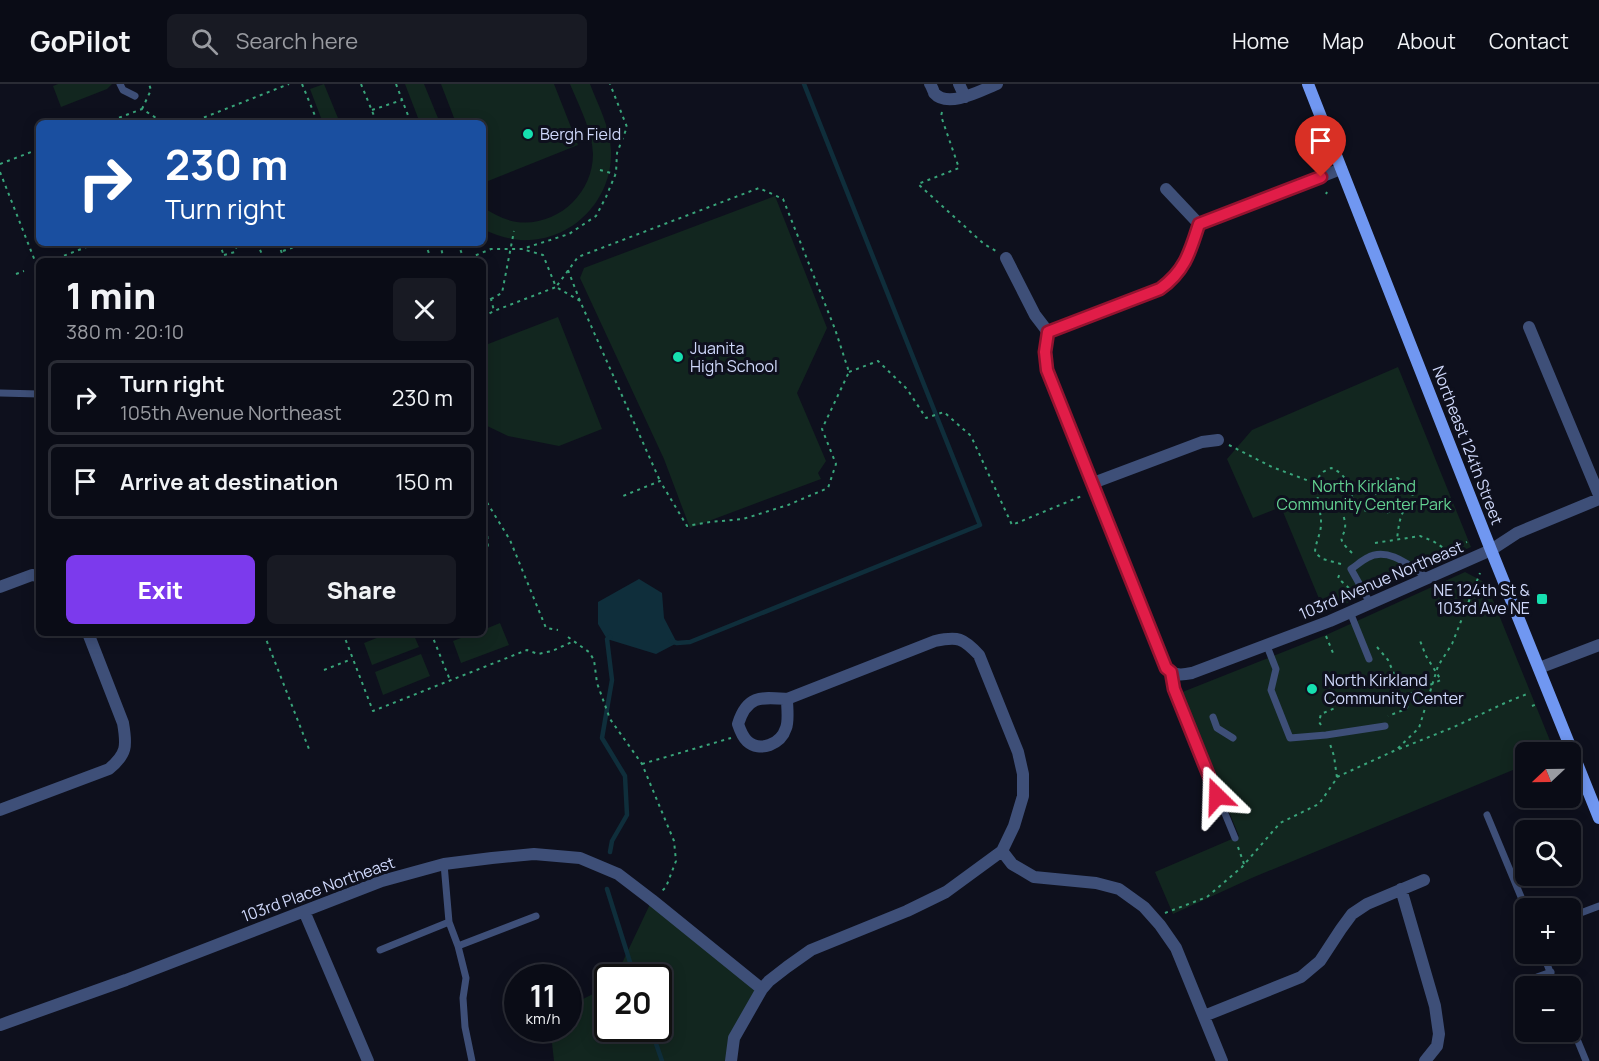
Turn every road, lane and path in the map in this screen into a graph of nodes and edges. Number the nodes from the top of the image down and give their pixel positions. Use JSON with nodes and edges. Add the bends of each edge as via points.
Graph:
{"nodes":[{"id":1,"x":120,"y":84,"type":"edge"},
{"id":2,"x":149,"y":84,"type":"edge"},
{"id":3,"x":277,"y":84,"type":"edge"},
{"id":4,"x":289,"y":84,"type":"edge"},
{"id":5,"x":302,"y":84,"type":"edge"},
{"id":6,"x":362,"y":84,"type":"edge"},
{"id":7,"x":396,"y":84,"type":"edge"},
{"id":8,"x":610,"y":84,"type":"edge"},
{"id":9,"x":930,"y":84,"type":"edge"},
{"id":10,"x":959,"y":84,"type":"edge"},
{"id":11,"x":997,"y":84,"type":"edge"},
{"id":12,"x":1308,"y":84,"type":"edge"},
{"id":13,"x":283,"y":86,"type":"junction"},
{"id":14,"x":135,"y":96,"type":"dead end"},
{"id":15,"x":964,"y":98,"type":"junction"},
{"id":16,"x":944,"y":99,"type":"junction"},
{"id":17,"x":402,"y":100,"type":"junction"},
{"id":18,"x":142,"y":109,"type":"junction"},
{"id":19,"x":372,"y":110,"type":"junction"},
{"id":20,"x":113,"y":120,"type":"edge"},
{"id":21,"x":159,"y":120,"type":"edge"},
{"id":22,"x":198,"y":120,"type":"edge"},
{"id":23,"x":317,"y":120,"type":"edge"},
{"id":24,"x":376,"y":120,"type":"edge"},
{"id":25,"x":410,"y":120,"type":"edge"},
{"id":26,"x":1308,"y":131,"type":"dead end"},
{"id":27,"x":1302,"y":133,"type":"dead end"},
{"id":28,"x":36,"y":150,"type":"edge"},
{"id":29,"x":0,"y":164,"type":"edge"},
{"id":30,"x":1341,"y":169,"type":"junction"},
{"id":31,"x":600,"y":170,"type":"dead end"},
{"id":32,"x":0,"y":172,"type":"edge"},
{"id":33,"x":615,"y":174,"type":"junction"},
{"id":34,"x":1166,"y":189,"type":"dead end"},
{"id":35,"x":1199,"y":224,"type":"junction"},
{"id":36,"x":514,"y":231,"type":"dead end"},
{"id":37,"x":89,"y":246,"type":"edge"},
{"id":38,"x":220,"y":246,"type":"edge"},
{"id":39,"x":237,"y":246,"type":"edge"},
{"id":40,"x":280,"y":246,"type":"edge"},
{"id":41,"x":291,"y":246,"type":"edge"},
{"id":42,"x":511,"y":249,"type":"junction"},
{"id":43,"x":522,"y":249,"type":"junction"},
{"id":44,"x":282,"y":251,"type":"junction"},
{"id":45,"x":224,"y":255,"type":"junction"},
{"id":46,"x":58,"y":258,"type":"edge"},
{"id":47,"x":224,"y":258,"type":"edge"},
{"id":48,"x":285,"y":258,"type":"edge"},
{"id":49,"x":471,"y":258,"type":"edge"},
{"id":50,"x":1006,"y":258,"type":"joint"},
{"id":51,"x":36,"y":261,"type":"edge"},
{"id":52,"x":568,"y":270,"type":"junction"},
{"id":53,"x":24,"y":271,"type":"dead end"},
{"id":54,"x":16,"y":274,"type":"dead end"},
{"id":55,"x":556,"y":288,"type":"junction"},
{"id":56,"x":491,"y":299,"type":"junction"},
{"id":57,"x":486,"y":301,"type":"edge"},
{"id":58,"x":580,"y":301,"type":"junction"},
{"id":59,"x":494,"y":311,"type":"junction"},
{"id":60,"x":486,"y":315,"type":"edge"},
{"id":61,"x":1529,"y":327,"type":"dead end"},
{"id":62,"x":1048,"y":332,"type":"junction"},
{"id":63,"x":849,"y":372,"type":"junction"},
{"id":64,"x":0,"y":393,"type":"edge"},
{"id":65,"x":36,"y":394,"type":"edge"},
{"id":66,"x":1218,"y":440,"type":"joint"},
{"id":67,"x":660,"y":481,"type":"junction"},
{"id":68,"x":1093,"y":483,"type":"junction"},
{"id":69,"x":1317,"y":484,"type":"junction"},
{"id":70,"x":622,"y":496,"type":"dead end"},
{"id":71,"x":1599,"y":497,"type":"edge"},
{"id":72,"x":486,"y":501,"type":"edge"},
{"id":73,"x":1353,"y":505,"type":"junction"},
{"id":74,"x":1406,"y":505,"type":"junction"},
{"id":75,"x":1373,"y":508,"type":"junction"},
{"id":76,"x":486,"y":528,"type":"edge"},
{"id":77,"x":1397,"y":539,"type":"junction"},
{"id":78,"x":1467,"y":542,"type":"dead end"},
{"id":79,"x":1368,"y":545,"type":"dead end"},
{"id":80,"x":1360,"y":549,"type":"dead end"},
{"id":81,"x":488,"y":550,"type":"dead end"},
{"id":82,"x":1491,"y":550,"type":"junction"},
{"id":83,"x":1352,"y":553,"type":"junction"},
{"id":84,"x":1348,"y":559,"type":"dead end"},
{"id":85,"x":1480,"y":573,"type":"dead end"},
{"id":86,"x":36,"y":576,"type":"edge"},
{"id":87,"x":1428,"y":578,"type":"junction"},
{"id":88,"x":0,"y":587,"type":"edge"},
{"id":89,"x":1370,"y":603,"type":"junction"},
{"id":90,"x":1323,"y":610,"type":"dead end"},
{"id":91,"x":1350,"y":612,"type":"junction"},
{"id":92,"x":558,"y":630,"type":"dead end"},
{"id":93,"x":89,"y":636,"type":"edge"},
{"id":94,"x":265,"y":636,"type":"edge"},
{"id":95,"x":343,"y":636,"type":"edge"},
{"id":96,"x":432,"y":636,"type":"edge"},
{"id":97,"x":1326,"y":636,"type":"dead end"},
{"id":98,"x":568,"y":638,"type":"dead end"},
{"id":99,"x":1419,"y":638,"type":"dead end"},
{"id":100,"x":574,"y":641,"type":"junction"},
{"id":101,"x":1374,"y":644,"type":"dead end"},
{"id":102,"x":1599,"y":645,"type":"edge"},
{"id":103,"x":1267,"y":646,"type":"junction"},
{"id":104,"x":1333,"y":653,"type":"dead end"},
{"id":105,"x":352,"y":659,"type":"dead end"},
{"id":106,"x":1370,"y":659,"type":"dead end"},
{"id":107,"x":1539,"y":668,"type":"junction"},
{"id":108,"x":324,"y":670,"type":"dead end"},
{"id":109,"x":1437,"y":671,"type":"junction"},
{"id":110,"x":1171,"y":672,"type":"junction"},
{"id":111,"x":450,"y":680,"type":"junction"},
{"id":112,"x":1433,"y":683,"type":"junction"},
{"id":113,"x":1527,"y":694,"type":"dead end"},
{"id":114,"x":1403,"y":697,"type":"junction"},
{"id":115,"x":787,"y":699,"type":"junction"},
{"id":116,"x":1537,"y":704,"type":"dead end"},
{"id":117,"x":1532,"y":706,"type":"dead end"},
{"id":118,"x":1213,"y":717,"type":"dead end"},
{"id":119,"x":1382,"y":718,"type":"dead end"},
{"id":120,"x":1385,"y":726,"type":"dead end"},
{"id":121,"x":742,"y":734,"type":"junction"},
{"id":122,"x":1233,"y":738,"type":"dead end"},
{"id":123,"x":1330,"y":744,"type":"dead end"},
{"id":124,"x":309,"y":749,"type":"dead end"},
{"id":125,"x":1396,"y":750,"type":"junction"},
{"id":126,"x":642,"y":764,"type":"junction"},
{"id":127,"x":1337,"y":778,"type":"junction"},
{"id":128,"x":0,"y":810,"type":"edge"},
{"id":129,"x":1487,"y":815,"type":"dead end"},
{"id":130,"x":1599,"y":818,"type":"edge"},
{"id":131,"x":1234,"y":838,"type":"joint"},
{"id":132,"x":1002,"y":851,"type":"junction"},
{"id":133,"x":444,"y":864,"type":"junction"},
{"id":134,"x":1245,"y":864,"type":"junction"},
{"id":135,"x":1424,"y":880,"type":"dead end"},
{"id":136,"x":1401,"y":889,"type":"junction"},
{"id":137,"x":662,"y":891,"type":"dead end"},
{"id":138,"x":1521,"y":898,"type":"edge"},
{"id":139,"x":1599,"y":906,"type":"edge"},
{"id":140,"x":304,"y":911,"type":"junction"},
{"id":141,"x":1581,"y":913,"type":"edge"},
{"id":142,"x":1163,"y":914,"type":"dead end"},
{"id":143,"x":536,"y":916,"type":"dead end"},
{"id":144,"x":449,"y":922,"type":"junction"},
{"id":145,"x":458,"y":946,"type":"junction"},
{"id":146,"x":380,"y":950,"type":"dead end"},
{"id":147,"x":1547,"y":964,"type":"edge"},
{"id":148,"x":1551,"y":972,"type":"junction"},
{"id":149,"x":1540,"y":976,"type":"edge"},
{"id":150,"x":1553,"y":976,"type":"edge"},
{"id":151,"x":762,"y":989,"type":"junction"},
{"id":152,"x":1204,"y":1016,"type":"junction"},
{"id":153,"x":0,"y":1025,"type":"edge"},
{"id":154,"x":1578,"y":1042,"type":"edge"},
{"id":155,"x":368,"y":1061,"type":"edge"},
{"id":156,"x":472,"y":1061,"type":"edge"},
{"id":157,"x":731,"y":1061,"type":"edge"},
{"id":158,"x":1221,"y":1061,"type":"edge"},
{"id":159,"x":1425,"y":1061,"type":"edge"},
{"id":160,"x":1586,"y":1061,"type":"edge"}],
"edges":[{"from":1,"to":14,"type":"lane"},
{"from":2,"to":18,"type":"path","via":[[151,90]]},
{"from":3,"to":13,"type":"path"},
{"from":4,"to":13,"type":"path"},
{"from":5,"to":23,"type":"path"},
{"from":6,"to":19,"type":"path"},
{"from":7,"to":17,"type":"path"},
{"from":8,"to":33,"type":"path","via":[[627,127],[617,153]]},
{"from":9,"to":16,"type":"street","via":[[934,93]]},
{"from":10,"to":15,"type":"street"},
{"from":11,"to":15,"type":"street"},
{"from":12,"to":30,"type":"main road","name":"Northeast 124th Street"},
{"from":13,"to":22,"type":"path"},
{"from":15,"to":16,"type":"street"},
{"from":16,"to":50,"type":"path","via":[[940,116],[959,168],[918,184],[984,244]]},
{"from":17,"to":19,"type":"path"},
{"from":17,"to":25,"type":"path"},
{"from":18,"to":20,"type":"path"},
{"from":18,"to":21,"type":"path"},
{"from":19,"to":24,"type":"path"},
{"from":26,"to":27,"type":"path"},
{"from":28,"to":29,"type":"path"},
{"from":30,"to":35,"type":"street"},
{"from":30,"to":82,"type":"main road","name":"Northeast 124th Street"},
{"from":31,"to":33,"type":"path"},
{"from":32,"to":51,"type":"path"},
{"from":33,"to":43,"type":"path","via":[[596,216],[569,234]]},
{"from":34,"to":35,"type":"street"},
{"from":35,"to":62,"type":"street","via":[[1192,247],[1173,280],[1160,289]]},
{"from":36,"to":42,"type":"path"},
{"from":37,"to":46,"type":"path"},
{"from":38,"to":45,"type":"path"},
{"from":39,"to":45,"type":"path","via":[[235,252]]},
{"from":40,"to":44,"type":"path"},
{"from":41,"to":44,"type":"path"},
{"from":42,"to":43,"type":"path"},
{"from":42,"to":49,"type":"path","via":[[491,249]]},
{"from":42,"to":56,"type":"path","via":[[502,293]]},
{"from":43,"to":55,"type":"path","via":[[543,255]]},
{"from":44,"to":48,"type":"path"},
{"from":45,"to":47,"type":"path"},
{"from":50,"to":62,"type":"street"},
{"from":52,"to":55,"type":"path"},
{"from":52,"to":58,"type":"path"},
{"from":52,"to":63,"type":"path","via":[[578,257],[759,188],[783,199]]},
{"from":53,"to":54,"type":"path"},
{"from":55,"to":58,"type":"path"},
{"from":55,"to":59,"type":"path"},
{"from":56,"to":57,"type":"path"},
{"from":56,"to":59,"type":"path"},
{"from":58,"to":67,"type":"path"},
{"from":59,"to":60,"type":"path"},
{"from":61,"to":71,"type":"street"},
{"from":62,"to":68,"type":"street","via":[[1047,370]]},
{"from":63,"to":67,"type":"path","via":[[822,429],[836,464],[828,488],[743,519],[687,526]]},
{"from":63,"to":68,"type":"path","via":[[878,360],[907,389],[926,418],[944,412],[971,436],[1011,525],[1084,496]]},
{"from":64,"to":65,"type":"lane"},
{"from":66,"to":68,"type":"street","via":[[1202,442]]},
{"from":66,"to":69,"type":"path"},
{"from":67,"to":70,"type":"path"},
{"from":68,"to":110,"type":"street","via":[[1166,668]]},
{"from":69,"to":73,"type":"path","via":[[1323,472],[1332,468],[1340,471]]},
{"from":69,"to":90,"type":"path","via":[[1322,526],[1316,553],[1323,560],[1344,565],[1338,578],[1352,594],[1329,603]]},
{"from":71,"to":82,"type":"street","name":"103rd Avenue Northeast","via":[[1517,533]]},
{"from":72,"to":92,"type":"path","via":[[510,540],[546,628]]},
{"from":73,"to":75,"type":"path","via":[[1361,511]]},
{"from":73,"to":83,"type":"path","via":[[1340,507],[1345,521],[1342,543]]},
{"from":74,"to":75,"type":"path","via":[[1386,513]]},
{"from":74,"to":75,"type":"path","via":[[1413,500],[1413,492],[1396,478],[1378,485]]},
{"from":74,"to":77,"type":"path"},
{"from":76,"to":81,"type":"path"},
{"from":77,"to":78,"type":"path","via":[[1420,536],[1448,551]]},
{"from":77,"to":79,"type":"path"},
{"from":80,"to":83,"type":"path"},
{"from":82,"to":87,"type":"street","name":"103rd Avenue Northeast"},
{"from":82,"to":107,"type":"main road","name":"Northeast 124th Street"},
{"from":83,"to":84,"type":"path"},
{"from":85,"to":109,"type":"path"},
{"from":86,"to":88,"type":"street"},
{"from":87,"to":89,"type":"street","name":"103rd Avenue Northeast"},
{"from":87,"to":89,"type":"lane","via":[[1384,553],[1368,557],[1351,569]]},
{"from":89,"to":91,"type":"street","name":"103rd Avenue Northeast"},
{"from":91,"to":103,"type":"street","name":"103rd Avenue Northeast"},
{"from":91,"to":106,"type":"lane"},
{"from":93,"to":128,"type":"street","via":[[123,723],[125,751],[109,769]]},
{"from":94,"to":124,"type":"path"},
{"from":95,"to":111,"type":"path","via":[[373,711]]},
{"from":96,"to":111,"type":"path"},
{"from":97,"to":104,"type":"path"},
{"from":98,"to":100,"type":"path"},
{"from":99,"to":109,"type":"path"},
{"from":100,"to":111,"type":"path","via":[[538,654],[527,650]]},
{"from":100,"to":126,"type":"path","via":[[594,660],[597,683],[610,719]]},
{"from":101,"to":114,"type":"path","via":[[1388,660]]},
{"from":102,"to":107,"type":"street"},
{"from":103,"to":110,"type":"street","name":"103rd Avenue Northeast","via":[[1192,673]]},
{"from":103,"to":120,"type":"lane","via":[[1276,669],[1270,690],[1290,738]]},
{"from":105,"to":108,"type":"path"},
{"from":107,"to":130,"type":"main road","name":"Northeast 124th Street"},
{"from":109,"to":112,"type":"path"},
{"from":109,"to":112,"type":"path","via":[[1441,680]]},
{"from":110,"to":131,"type":"lane","via":[[1174,689]]},
{"from":112,"to":114,"type":"path"},
{"from":112,"to":125,"type":"path","via":[[1419,728]]},
{"from":113,"to":125,"type":"path"},
{"from":114,"to":119,"type":"path","via":[[1406,709]]},
{"from":115,"to":121,"type":"street","via":[[766,697],[750,702],[741,712],[738,724]]},
{"from":115,"to":121,"type":"street","via":[[786,728],[776,742],[754,746]]},
{"from":115,"to":132,"type":"street","via":[[935,641],[951,637],[970,645],[979,655],[1023,774],[1023,796]]},
{"from":116,"to":117,"type":"path"},
{"from":118,"to":122,"type":"lane","via":[[1217,728]]},
{"from":121,"to":126,"type":"path"},
{"from":123,"to":127,"type":"path"},
{"from":125,"to":127,"type":"path"},
{"from":126,"to":137,"type":"path","via":[[674,841],[676,861]]},
{"from":127,"to":134,"type":"path","via":[[1319,804],[1280,823]]},
{"from":129,"to":138,"type":"lane"},
{"from":131,"to":134,"type":"path"},
{"from":132,"to":151,"type":"street","via":[[946,892],[811,950]]},
{"from":132,"to":152,"type":"street","via":[[1012,864],[1034,877],[1119,889],[1144,907],[1176,948]]},
{"from":133,"to":140,"type":"street","name":"103rd Place Northeast","via":[[382,881]]},
{"from":133,"to":144,"type":"lane"},
{"from":133,"to":151,"type":"street","name":"103rd Place Northeast","via":[[534,854],[580,858],[618,874]]},
{"from":134,"to":142,"type":"path","via":[[1207,897]]},
{"from":135,"to":136,"type":"street"},
{"from":136,"to":152,"type":"street","via":[[1352,914],[1320,962],[1301,977]]},
{"from":136,"to":159,"type":"street","via":[[1435,1006],[1439,1034],[1437,1046]]},
{"from":139,"to":141,"type":"lane"},
{"from":140,"to":153,"type":"street","name":"103rd Place Northeast"},
{"from":140,"to":155,"type":"street"},
{"from":143,"to":145,"type":"lane"},
{"from":144,"to":145,"type":"lane"},
{"from":144,"to":146,"type":"lane"},
{"from":145,"to":156,"type":"lane","via":[[466,978],[462,998]]},
{"from":147,"to":148,"type":"lane"},
{"from":148,"to":149,"type":"lane"},
{"from":148,"to":150,"type":"lane"},
{"from":151,"to":157,"type":"street","via":[[734,1038]]},
{"from":152,"to":158,"type":"street"},
{"from":154,"to":160,"type":"lane"}]}
